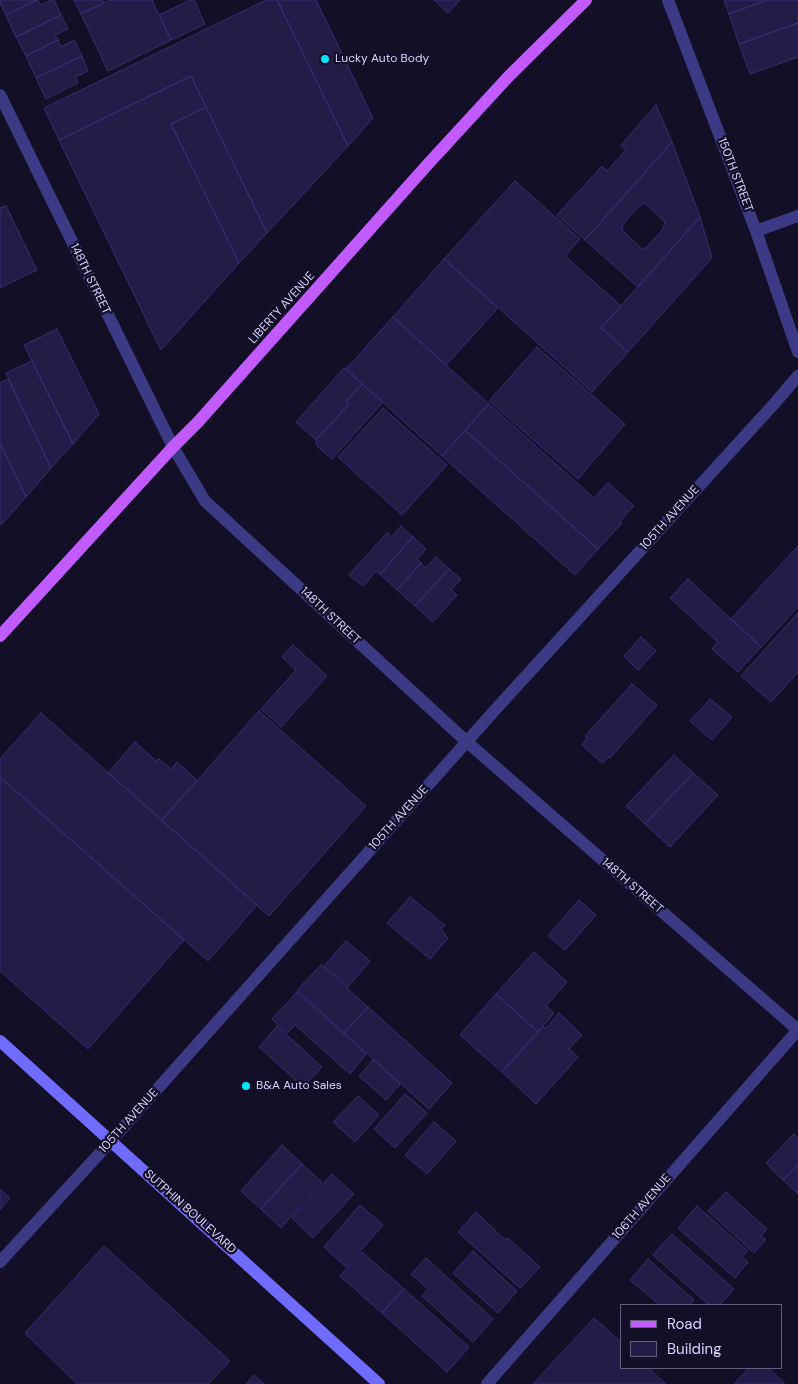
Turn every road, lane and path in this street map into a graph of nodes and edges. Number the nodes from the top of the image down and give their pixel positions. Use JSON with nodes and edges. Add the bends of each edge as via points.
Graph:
{"nodes":[{"id":1,"x":586,"y":0,"type":"edge"},
{"id":2,"x":668,"y":0,"type":"edge"},
{"id":3,"x":0,"y":95,"type":"edge"},
{"id":4,"x":798,"y":216,"type":"edge"},
{"id":5,"x":756,"y":231,"type":"junction"},
{"id":6,"x":798,"y":352,"type":"edge"},
{"id":7,"x":798,"y":376,"type":"edge"},
{"id":8,"x":173,"y":447,"type":"junction"},
{"id":9,"x":0,"y":636,"type":"edge"},
{"id":10,"x":467,"y":742,"type":"junction"},
{"id":11,"x":798,"y":1030,"type":"edge"},
{"id":12,"x":0,"y":1041,"type":"edge"},
{"id":13,"x":111,"y":1141,"type":"junction"},
{"id":14,"x":0,"y":1262,"type":"edge"},
{"id":15,"x":379,"y":1384,"type":"edge"},
{"id":16,"x":488,"y":1384,"type":"edge"}],
"edges":[{"from":1,"to":8,"type":"main road","name":"LIBERTY AVENUE","via":[[509,76]]},
{"from":2,"to":5,"type":"street","name":"150TH STREET"},
{"from":3,"to":8,"type":"street","name":"148TH STREET"},
{"from":4,"to":5,"type":"street"},
{"from":5,"to":6,"type":"street","name":"150TH STREET"},
{"from":7,"to":10,"type":"street","name":"105TH AVENUE"},
{"from":8,"to":9,"type":"main road","name":"LIBERTY AVENUE"},
{"from":8,"to":10,"type":"street","name":"148TH STREET","via":[[205,501]]},
{"from":10,"to":11,"type":"street","name":"148TH STREET"},
{"from":10,"to":13,"type":"street","name":"105TH AVENUE"},
{"from":11,"to":16,"type":"street","name":"106TH AVENUE"},
{"from":12,"to":13,"type":"main road","name":"SUTPHIN BOULEVARD"},
{"from":13,"to":14,"type":"street","name":"105TH AVENUE"},
{"from":13,"to":15,"type":"main road","name":"SUTPHIN BOULEVARD"}]}
